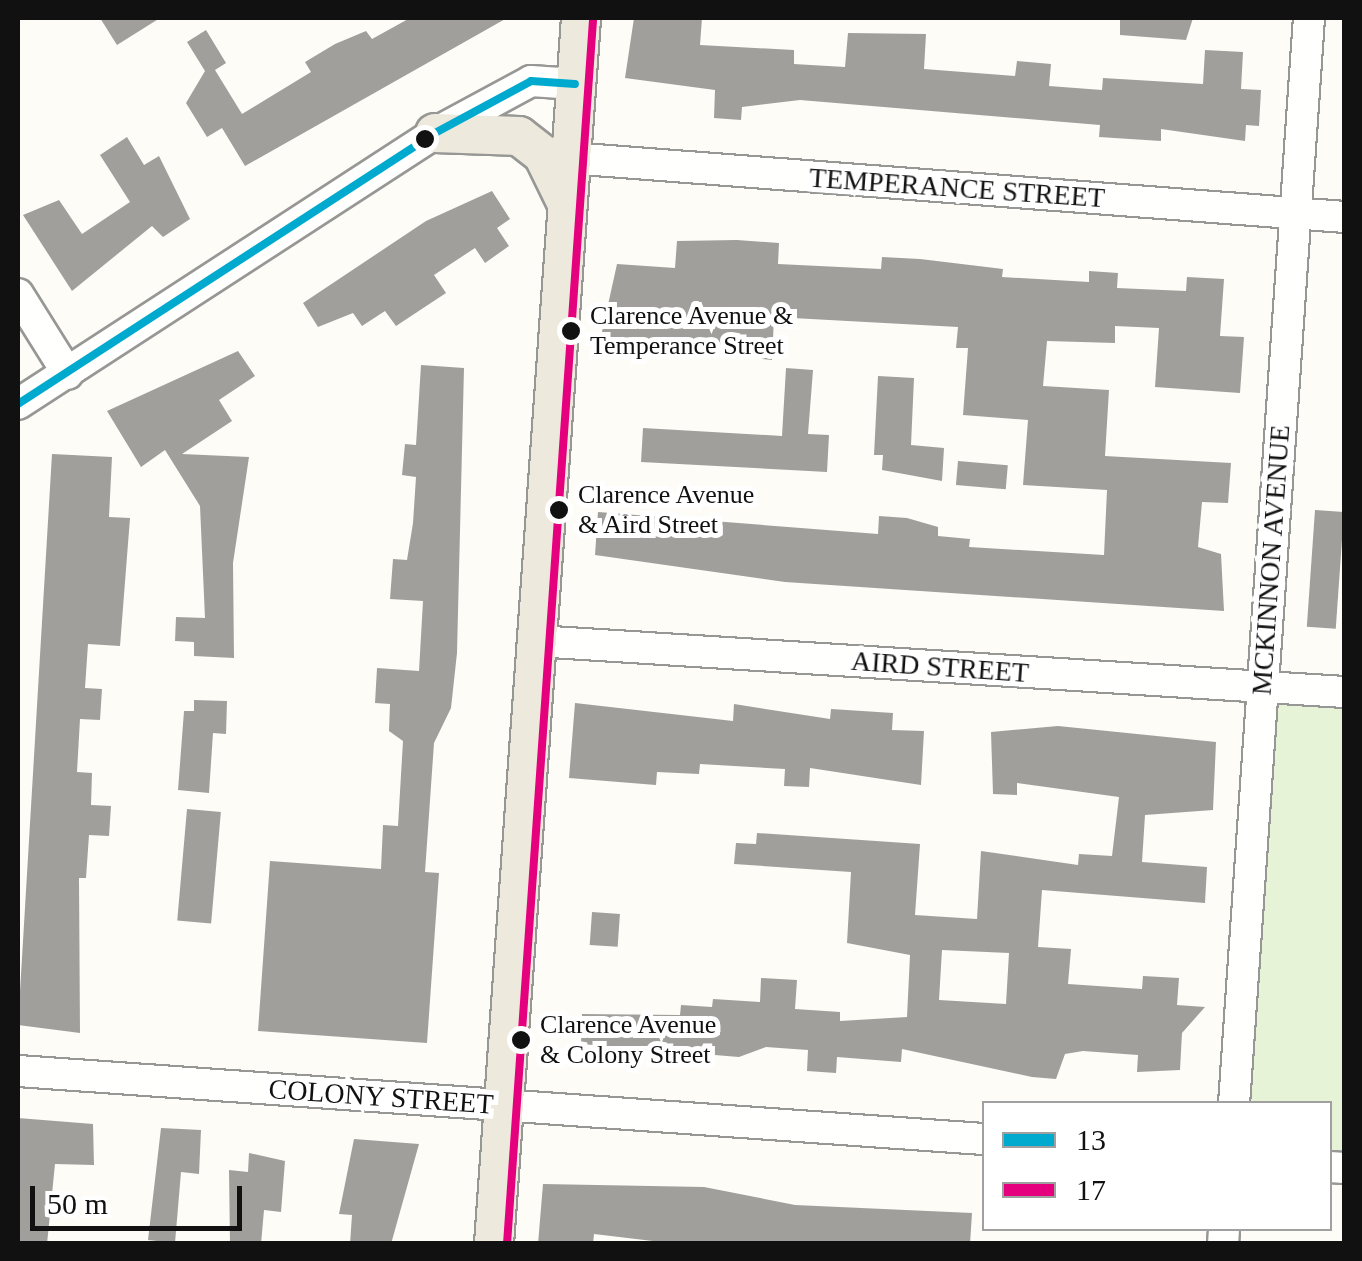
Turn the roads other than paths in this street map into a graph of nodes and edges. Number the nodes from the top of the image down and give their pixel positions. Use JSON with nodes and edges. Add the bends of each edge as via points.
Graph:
{"nodes":[{"id":1,"x":580,"y":18,"type":"edge"},
{"id":2,"x":1310,"y":18,"type":"edge"},
{"id":3,"x":575,"y":84,"type":"junction"},
{"id":4,"x":435,"y":133,"type":"junction"},
{"id":5,"x":569,"y":158,"type":"junction"},
{"id":6,"x":567,"y":203,"type":"junction"},
{"id":7,"x":1295,"y":213,"type":"junction"},
{"id":8,"x":1344,"y":217,"type":"edge"},
{"id":9,"x":18,"y":294,"type":"edge"},
{"id":10,"x":68,"y":374,"type":"junction"},
{"id":11,"x":18,"y":404,"type":"edge"},
{"id":12,"x":536,"y":642,"type":"junction"},
{"id":13,"x":1262,"y":687,"type":"junction"},
{"id":14,"x":1344,"y":692,"type":"edge"},
{"id":15,"x":18,"y":1071,"type":"edge"},
{"id":16,"x":1234,"y":1101,"type":"edge"},
{"id":17,"x":504,"y":1106,"type":"junction"},
{"id":18,"x":982,"y":1138,"type":"edge"},
{"id":19,"x":494,"y":1244,"type":"edge"}],
"edges":[{"from":1,"to":3,"type":"main road"},
{"from":2,"to":7,"type":"street","name":"MCKINNON AVENUE"},
{"from":3,"to":4,"type":"street","via":[[531,82]]},
{"from":3,"to":5,"type":"main road"},
{"from":4,"to":6,"type":"main road","via":[[519,136],[543,155]]},
{"from":4,"to":10,"type":"street"},
{"from":5,"to":6,"type":"main road"},
{"from":5,"to":7,"type":"street","name":"TEMPERANCE STREET"},
{"from":6,"to":12,"type":"main road"},
{"from":7,"to":8,"type":"street","name":"TEMPERANCE STREET"},
{"from":7,"to":13,"type":"street","name":"MCKINNON AVENUE"},
{"from":9,"to":10,"type":"street"},
{"from":10,"to":11,"type":"street"},
{"from":12,"to":13,"type":"street","name":"AIRD STREET"},
{"from":12,"to":17,"type":"main road"},
{"from":13,"to":14,"type":"street","name":"AIRD STREET"},
{"from":13,"to":16,"type":"street","name":"MCKINNON AVENUE"},
{"from":15,"to":17,"type":"street","name":"COLONY STREET"},
{"from":17,"to":18,"type":"street","name":"COLONY STREET"},
{"from":17,"to":19,"type":"main road"}]}
